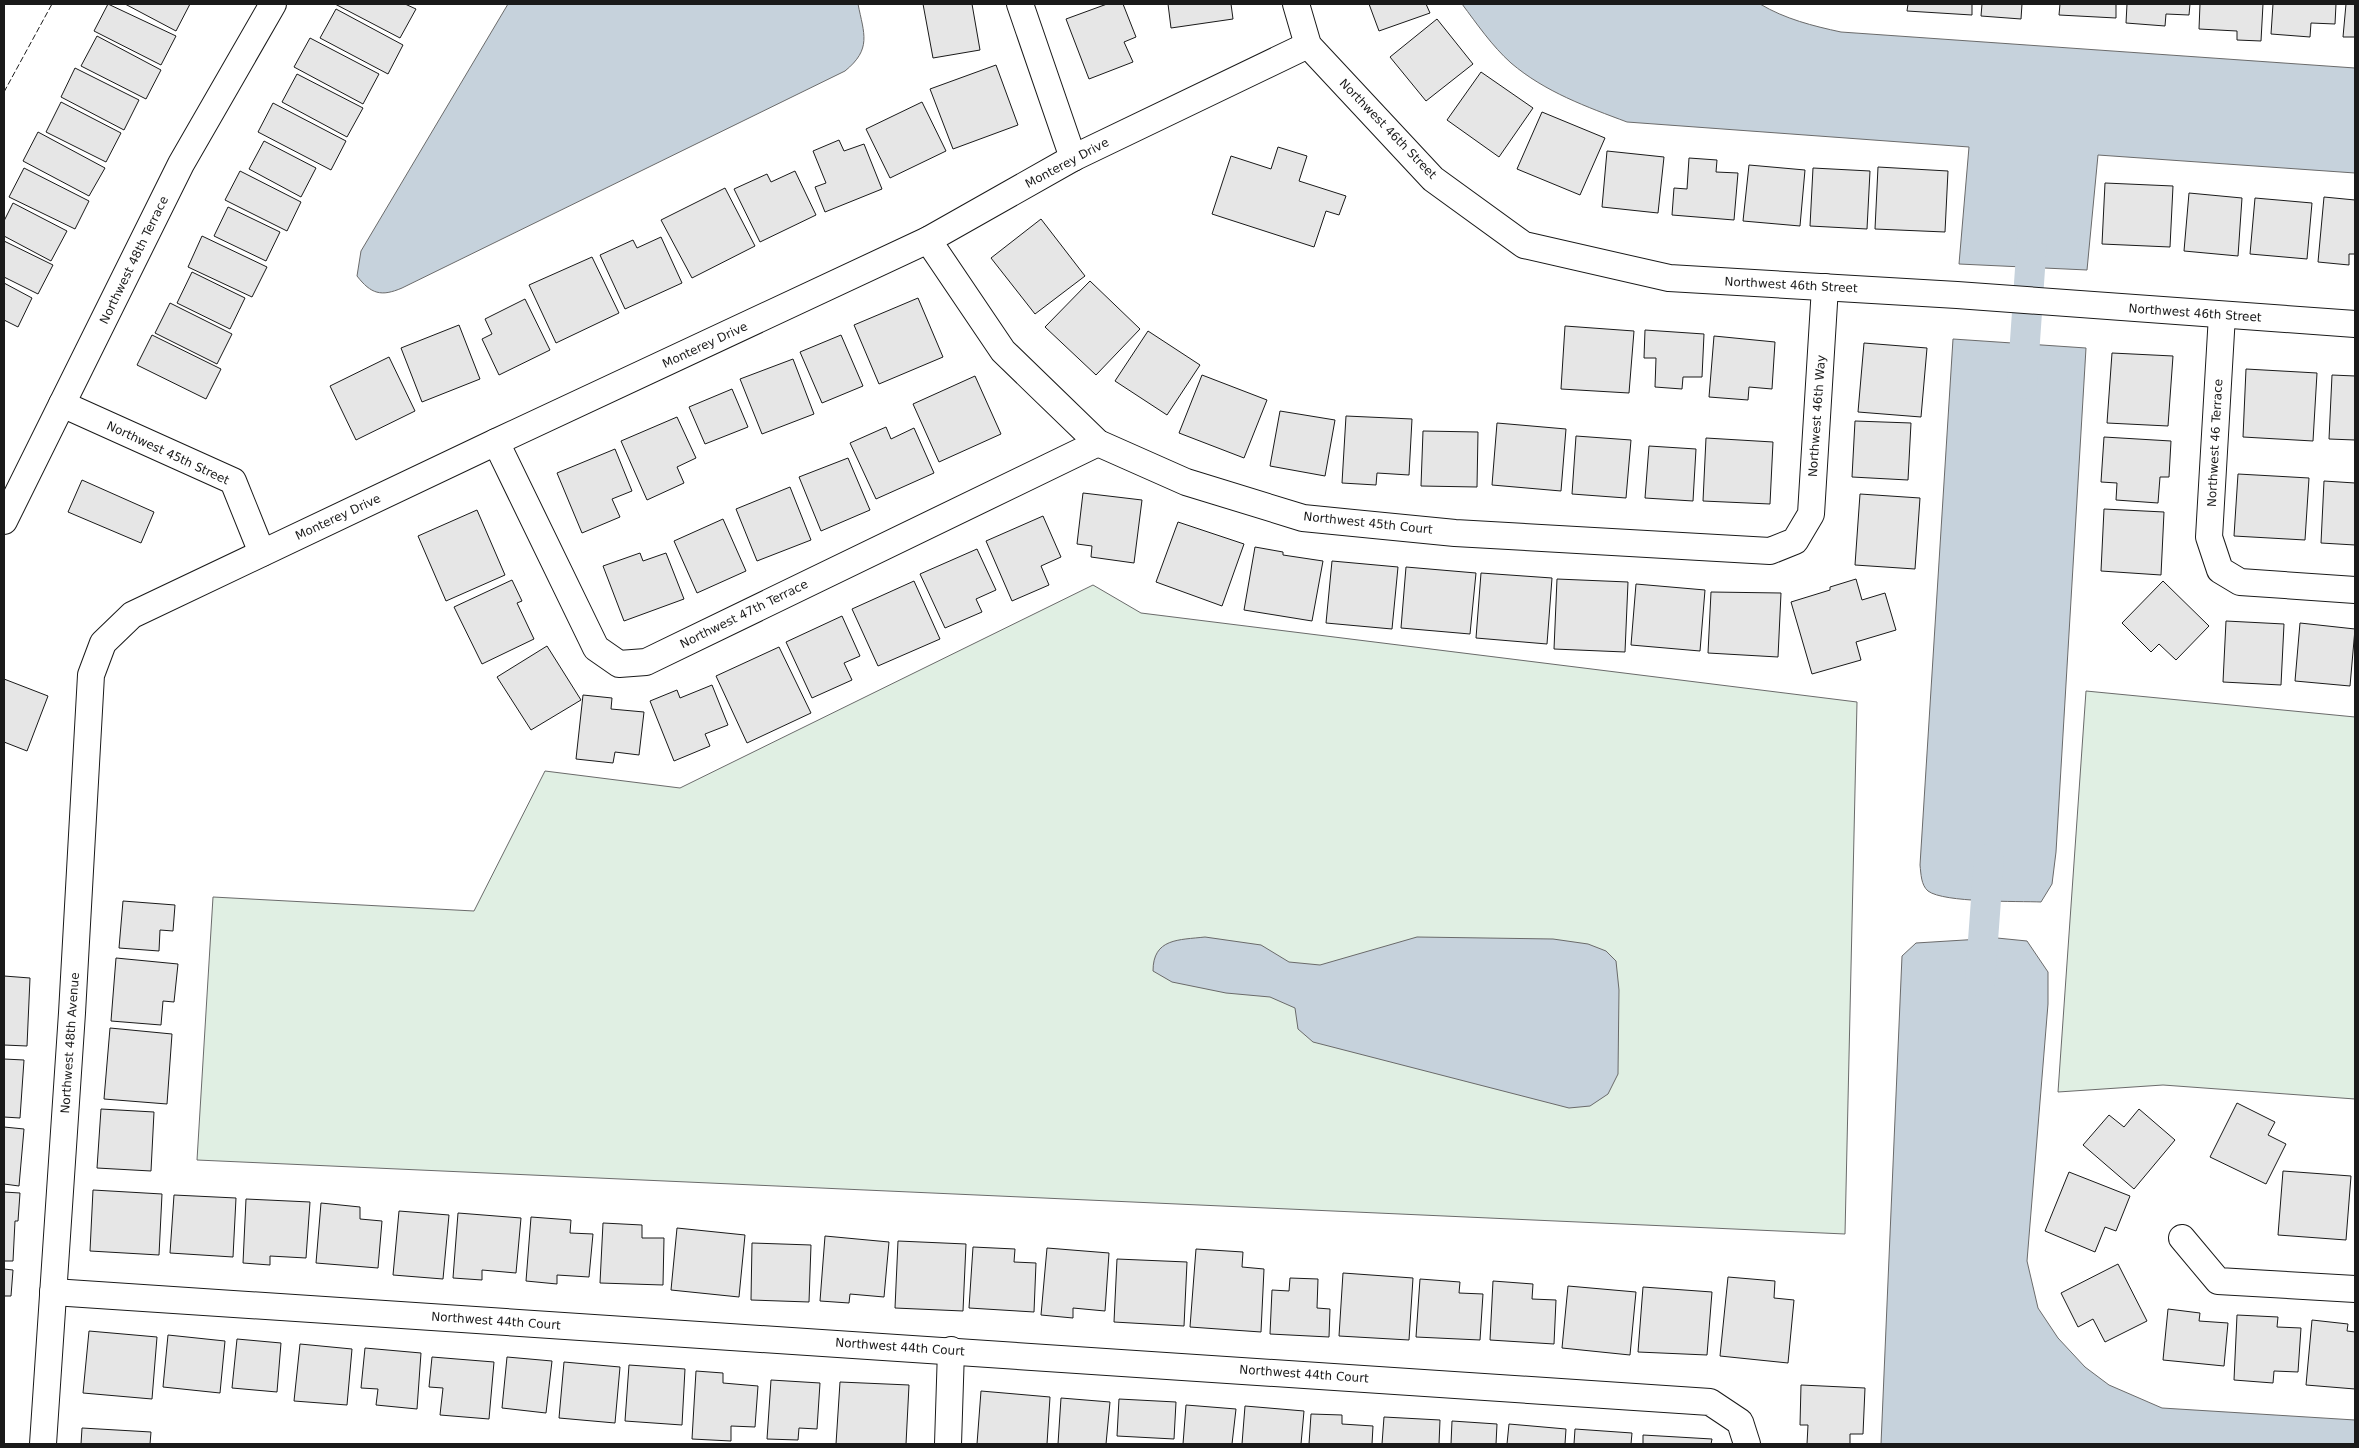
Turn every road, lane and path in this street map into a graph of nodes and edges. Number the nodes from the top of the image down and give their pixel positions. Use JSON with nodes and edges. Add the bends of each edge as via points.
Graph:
{"nodes":[{"id":1,"x":273,"y":4,"type":"edge"},
{"id":2,"x":1020,"y":4,"type":"edge"},
{"id":3,"x":1296,"y":4,"type":"edge"},
{"id":4,"x":1308,"y":45,"type":"junction"},
{"id":5,"x":1073,"y":158,"type":"junction"},
{"id":6,"x":928,"y":240,"type":"junction"},
{"id":7,"x":1825,"y":287,"type":"junction"},
{"id":8,"x":2222,"y":315,"type":"junction"},
{"id":9,"x":2355,"y":324,"type":"edge"},
{"id":10,"x":62,"y":404,"type":"junction"},
{"id":11,"x":496,"y":442,"type":"junction"},
{"id":12,"x":1098,"y":442,"type":"junction"},
{"id":13,"x":4,"y":521,"type":"edge"},
{"id":14,"x":1794,"y":541,"type":"joint"},
{"id":15,"x":262,"y":553,"type":"junction"},
{"id":16,"x":2355,"y":590,"type":"edge"},
{"id":17,"x":103,"y":643,"type":"joint"},
{"id":18,"x":2182,"y":1238,"type":"dead end"},
{"id":19,"x":2355,"y":1289,"type":"edge"},
{"id":20,"x":53,"y":1292,"type":"junction"},
{"id":21,"x":951,"y":1350,"type":"junction"},
{"id":22,"x":1744,"y":1433,"type":"edge"},
{"id":23,"x":43,"y":1444,"type":"edge"},
{"id":24,"x":948,"y":1444,"type":"edge"}],
"edges":[{"from":1,"to":10,"type":"street","name":"Northwest 48th Terrace","via":[[181,164]]},
{"from":2,"to":5,"type":"street"},
{"from":3,"to":4,"type":"street"},
{"from":4,"to":5,"type":"street","name":"Monterey Drive"},
{"from":4,"to":7,"type":"street","name":"Northwest 46th Street","via":[[1433,178],[1524,245],[1669,278]]},
{"from":5,"to":6,"type":"street","name":"Monterey Drive"},
{"from":6,"to":11,"type":"street","name":"Monterey Drive"},
{"from":6,"to":12,"type":"street","name":"Northwest 45th Court","via":[[1003,351]]},
{"from":7,"to":8,"type":"street","name":"Northwest 46th Street"},
{"from":7,"to":14,"type":"street","name":"Northwest 46th Way","via":[[1811,514]]},
{"from":8,"to":9,"type":"street","name":"Northwest 46th Street"},
{"from":8,"to":16,"type":"street","name":"Northwest 46 Terrace","via":[[2209,537],[2220,570],[2240,582]]},
{"from":10,"to":13,"type":"street","name":"Northwest 48th Terrace"},
{"from":10,"to":15,"type":"street","name":"Northwest 45th Street","via":[[233,481]]},
{"from":11,"to":12,"type":"street","name":"Northwest 47th Terrace","via":[[596,648],[619,664],[646,662]]},
{"from":11,"to":15,"type":"street","name":"Monterey Drive"},
{"from":12,"to":14,"type":"street","name":"Northwest 45th Court","via":[[1186,482],[1303,518],[1455,532],[1770,551]]},
{"from":15,"to":17,"type":"street","name":"Monterey Drive","via":[[132,615]]},
{"from":17,"to":20,"type":"street","name":"Northwest 48th Avenue","via":[[91,676]]},
{"from":18,"to":19,"type":"street","via":[[2218,1281]]},
{"from":20,"to":21,"type":"street","name":"Northwest 44th Court"},
{"from":20,"to":23,"type":"street","name":"Northwest 48th Avenue"},
{"from":21,"to":22,"type":"street","name":"Northwest 44th Court","via":[[1710,1402]]},
{"from":21,"to":24,"type":"street"}]}
